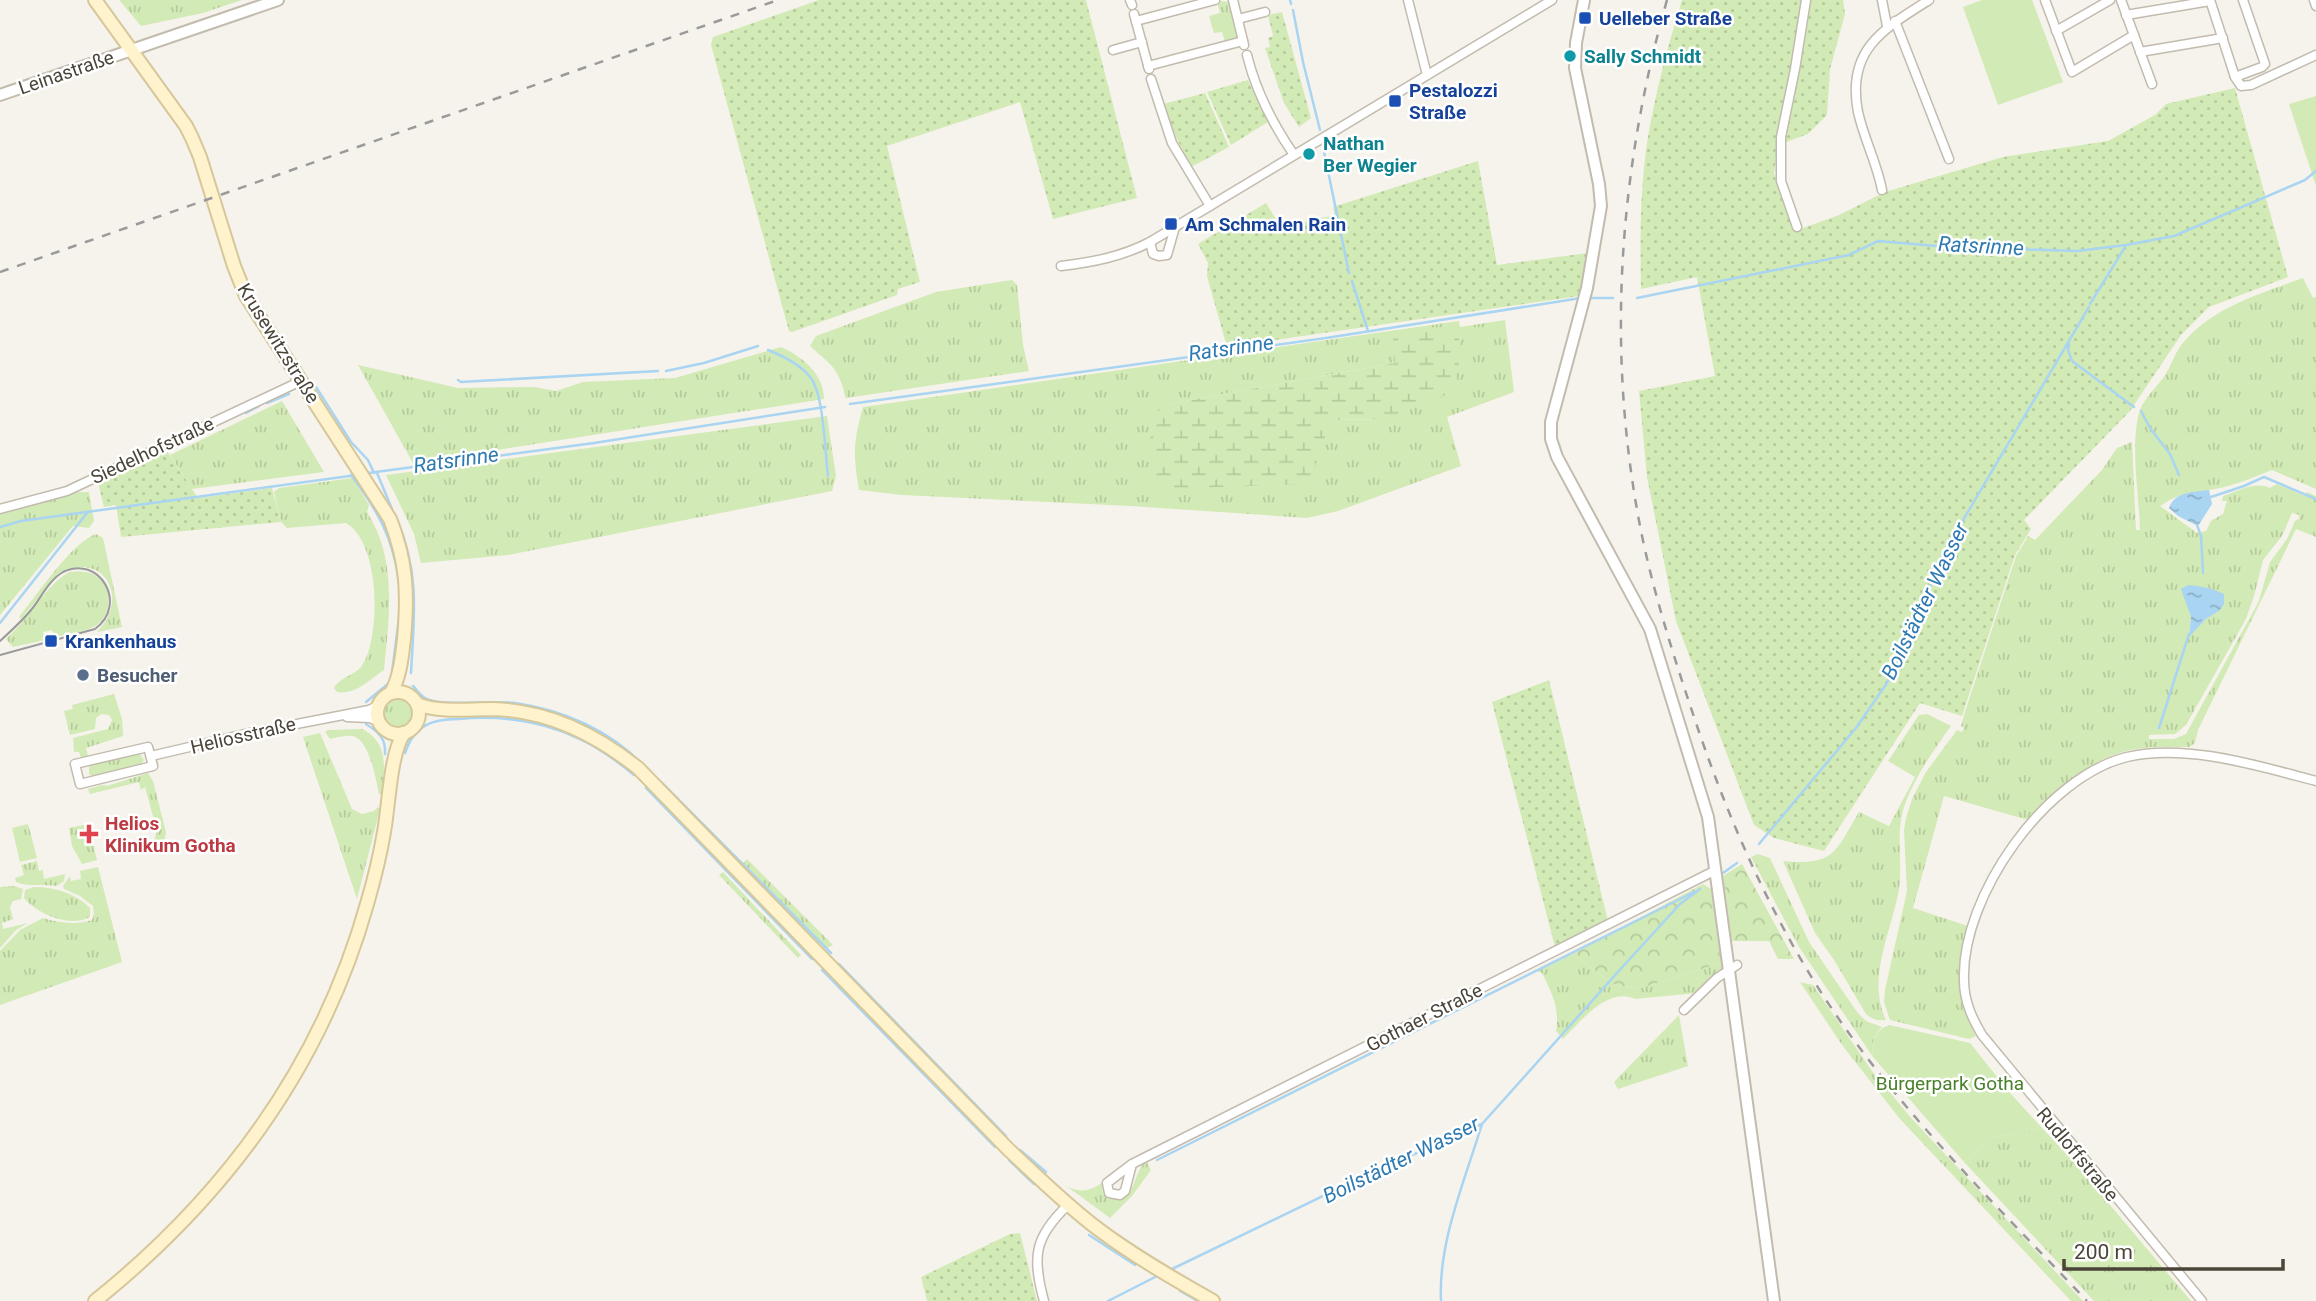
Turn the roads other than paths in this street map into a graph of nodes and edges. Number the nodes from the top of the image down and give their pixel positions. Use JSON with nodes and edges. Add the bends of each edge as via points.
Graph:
{"nodes":[{"id":1,"x":95,"y":0,"type":"edge"},
{"id":2,"x":278,"y":0,"type":"edge"},
{"id":3,"x":1215,"y":0,"type":"edge"},
{"id":4,"x":1233,"y":0,"type":"edge"},
{"id":5,"x":1408,"y":0,"type":"edge"},
{"id":6,"x":1552,"y":0,"type":"edge"},
{"id":7,"x":1584,"y":0,"type":"edge"},
{"id":8,"x":1806,"y":0,"type":"edge"},
{"id":9,"x":1882,"y":0,"type":"edge"},
{"id":10,"x":1929,"y":0,"type":"edge"},
{"id":11,"x":2045,"y":0,"type":"edge"},
{"id":12,"x":2110,"y":0,"type":"edge"},
{"id":13,"x":2121,"y":0,"type":"edge"},
{"id":14,"x":2210,"y":0,"type":"edge"},
{"id":15,"x":2243,"y":0,"type":"edge"},
{"id":16,"x":2314,"y":0,"type":"edge"},
{"id":17,"x":2316,"y":6,"type":"edge"},
{"id":18,"x":1265,"y":12,"type":"dead end"},
{"id":19,"x":2126,"y":15,"type":"junction"},
{"id":20,"x":1238,"y":19,"type":"junction"},
{"id":21,"x":1891,"y":24,"type":"junction"},
{"id":22,"x":2056,"y":32,"type":"junction"},
{"id":23,"x":2134,"y":35,"type":"junction"},
{"id":24,"x":2223,"y":38,"type":"junction"},
{"id":25,"x":1142,"y":42,"type":"junction"},
{"id":26,"x":131,"y":49,"type":"junction"},
{"id":27,"x":1113,"y":50,"type":"dead end"},
{"id":28,"x":2140,"y":52,"type":"junction"},
{"id":29,"x":1247,"y":55,"type":"dead end"},
{"id":30,"x":2316,"y":55,"type":"edge"},
{"id":31,"x":1426,"y":75,"type":"junction"},
{"id":32,"x":1152,"y":79,"type":"dead end"},
{"id":33,"x":2237,"y":80,"type":"junction"},
{"id":34,"x":2152,"y":84,"type":"dead end"},
{"id":35,"x":0,"y":95,"type":"edge"},
{"id":36,"x":1294,"y":155,"type":"junction"},
{"id":37,"x":1949,"y":159,"type":"dead end"},
{"id":38,"x":1882,"y":190,"type":"dead end"},
{"id":39,"x":1210,"y":206,"type":"junction"},
{"id":40,"x":1175,"y":227,"type":"junction"},
{"id":41,"x":1797,"y":228,"type":"dead end"},
{"id":42,"x":1150,"y":242,"type":"junction"},
{"id":43,"x":1061,"y":266,"type":"dead end"},
{"id":44,"x":301,"y":381,"type":"junction"},
{"id":45,"x":0,"y":509,"type":"edge"},
{"id":46,"x":402,"y":659,"type":"junction"},
{"id":47,"x":391,"y":693,"type":"junction"},
{"id":48,"x":413,"y":699,"type":"junction"},
{"id":49,"x":377,"y":706,"type":"junction"},
{"id":50,"x":458,"y":710,"type":"junction"},
{"id":51,"x":337,"y":716,"type":"junction"},
{"id":52,"x":418,"y":720,"type":"junction"},
{"id":53,"x":378,"y":721,"type":"junction"},
{"id":54,"x":389,"y":732,"type":"junction"},
{"id":55,"x":404,"y":733,"type":"junction"},
{"id":56,"x":149,"y":752,"type":"junction"},
{"id":57,"x":393,"y":769,"type":"junction"},
{"id":58,"x":2316,"y":781,"type":"edge"},
{"id":59,"x":1716,"y":870,"type":"junction"},
{"id":60,"x":1733,"y":968,"type":"junction"},
{"id":61,"x":1684,"y":1010,"type":"dead end"},
{"id":62,"x":1132,"y":1164,"type":"dead end"},
{"id":63,"x":1068,"y":1205,"type":"junction"},
{"id":64,"x":95,"y":1301,"type":"edge"},
{"id":65,"x":1044,"y":1301,"type":"edge"},
{"id":66,"x":1213,"y":1301,"type":"edge"},
{"id":67,"x":1774,"y":1301,"type":"edge"},
{"id":68,"x":2202,"y":1301,"type":"edge"}],
"edges":[{"from":1,"to":26,"type":"main road","name":"Krusewitzstraße"},
{"from":2,"to":26,"type":"street","name":"Leinastraße"},
{"from":3,"to":25,"type":"street","via":[[1135,18]]},
{"from":4,"to":20,"type":"street"},
{"from":5,"to":31,"type":"street"},
{"from":6,"to":31,"type":"street"},
{"from":7,"to":59,"type":"street","via":[[1576,68],[1601,206],[1551,439],[1650,629],[1708,817]]},
{"from":8,"to":41,"type":"street","via":[[1781,137],[1781,181]]},
{"from":9,"to":21,"type":"street"},
{"from":10,"to":21,"type":"street"},
{"from":11,"to":22,"type":"street"},
{"from":12,"to":22,"type":"street"},
{"from":13,"to":19,"type":"street"},
{"from":14,"to":19,"type":"street"},
{"from":14,"to":24,"type":"street"},
{"from":15,"to":33,"type":"street","via":[[2265,64]]},
{"from":16,"to":17,"type":"street"},
{"from":18,"to":20,"type":"street"},
{"from":19,"to":23,"type":"street"},
{"from":20,"to":25,"type":"street","via":[[1244,43],[1148,68]]},
{"from":21,"to":37,"type":"street"},
{"from":21,"to":38,"type":"street","via":[[1873,40],[1856,77],[1858,112]]},
{"from":22,"to":23,"type":"street","via":[[2072,72]]},
{"from":23,"to":28,"type":"street"},
{"from":24,"to":28,"type":"street"},
{"from":24,"to":33,"type":"street"},
{"from":25,"to":27,"type":"street"},
{"from":26,"to":35,"type":"street","name":"Leinastraße"},
{"from":26,"to":44,"type":"main road","name":"Krusewitzstraße","via":[[192,138],[240,282]]},
{"from":28,"to":34,"type":"street"},
{"from":29,"to":36,"type":"street","via":[[1258,92]]},
{"from":30,"to":33,"type":"street","via":[[2251,85]]},
{"from":31,"to":36,"type":"street"},
{"from":32,"to":39,"type":"street","via":[[1172,143]]},
{"from":36,"to":39,"type":"street"},
{"from":39,"to":40,"type":"street"},
{"from":40,"to":42,"type":"street"},
{"from":40,"to":42,"type":"street","via":[[1167,254],[1153,254]]},
{"from":42,"to":43,"type":"street","via":[[1127,254]]},
{"from":44,"to":45,"type":"street","name":"Siedelhofstraße","via":[[67,491]]},
{"from":44,"to":46,"type":"main road","name":"Krusewitzstraße","via":[[390,519],[401,547],[408,597]]},
{"from":46,"to":47,"type":"main road"},
{"from":46,"to":48,"type":"main road"},
{"from":47,"to":48,"type":"main road"},
{"from":47,"to":49,"type":"main road"},
{"from":48,"to":50,"type":"main road"},
{"from":48,"to":52,"type":"main road"},
{"from":49,"to":51,"type":"street"},
{"from":49,"to":53,"type":"main road"},
{"from":50,"to":52,"type":"main road"},
{"from":50,"to":63,"type":"main road","via":[[512,710],[549,718],[587,733],[638,768]]},
{"from":51,"to":53,"type":"street"},
{"from":51,"to":56,"type":"street","name":"Heliosstraße"},
{"from":52,"to":55,"type":"main road"},
{"from":53,"to":54,"type":"main road"},
{"from":54,"to":55,"type":"main road"},
{"from":54,"to":57,"type":"main road"},
{"from":55,"to":57,"type":"main road"},
{"from":56,"to":56,"type":"street","name":"Heliosstraße","via":[[153,766],[80,784],[75,764]]},
{"from":57,"to":64,"type":"main road","via":[[384,831],[359,930],[331,1003],[297,1071],[254,1138],[193,1213]]},
{"from":58,"to":68,"type":"street","name":"Rudloffstraße","via":[[2167,752],[2100,767],[2048,806],[2010,849],[1984,896],[1966,956],[1966,999],[1982,1035]]},
{"from":59,"to":60,"type":"street"},
{"from":59,"to":62,"type":"street","name":"Gothaer Straße"},
{"from":60,"to":61,"type":"street"},
{"from":60,"to":67,"type":"street"},
{"from":63,"to":65,"type":"street","via":[[1046,1227],[1037,1249]]},
{"from":63,"to":66,"type":"main road","via":[[1157,1269]]}]}
